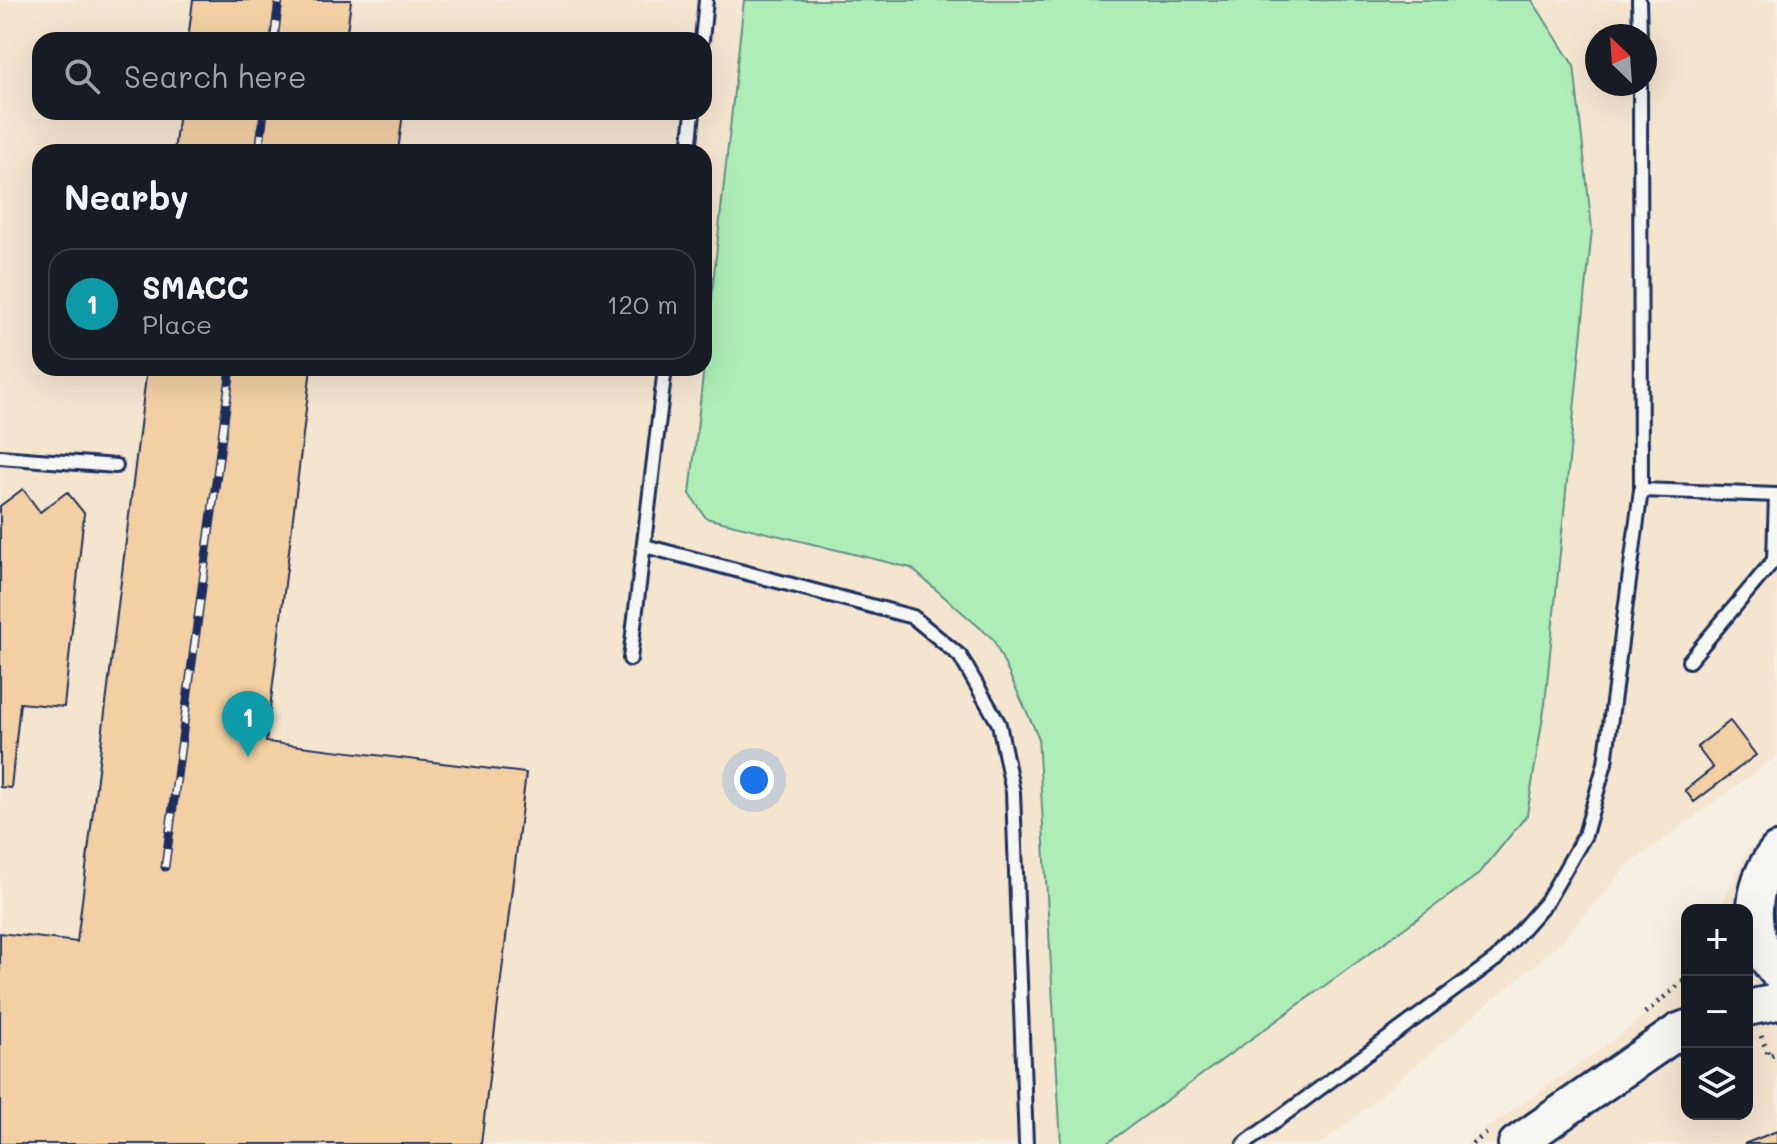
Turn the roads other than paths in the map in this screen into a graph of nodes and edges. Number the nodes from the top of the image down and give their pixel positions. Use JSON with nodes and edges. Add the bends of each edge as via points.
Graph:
{"nodes":[{"id":1,"x":706,"y":0,"type":"edge"},
{"id":2,"x":1639,"y":0,"type":"edge"},
{"id":3,"x":1640,"y":24,"type":"edge"},
{"id":4,"x":703,"y":32,"type":"edge"},
{"id":5,"x":1640,"y":96,"type":"edge"},
{"id":6,"x":692,"y":120,"type":"edge"},
{"id":7,"x":690,"y":144,"type":"edge"},
{"id":8,"x":664,"y":376,"type":"edge"},
{"id":9,"x":0,"y":457,"type":"edge"},
{"id":10,"x":116,"y":466,"type":"dead end"},
{"id":11,"x":1641,"y":490,"type":"junction"},
{"id":12,"x":1776,"y":495,"type":"edge"},
{"id":13,"x":645,"y":546,"type":"junction"},
{"id":14,"x":630,"y":659,"type":"dead end"},
{"id":15,"x":1689,"y":661,"type":"dead end"},
{"id":16,"x":1777,"y":851,"type":"edge"},
{"id":17,"x":1753,"y":913,"type":"edge"},
{"id":18,"x":1753,"y":931,"type":"edge"},
{"id":19,"x":1777,"y":972,"type":"edge"},
{"id":20,"x":1777,"y":1002,"type":"edge"},
{"id":21,"x":1753,"y":1007,"type":"edge"},
{"id":22,"x":1681,"y":1029,"type":"edge"},
{"id":23,"x":1026,"y":1144,"type":"edge"},
{"id":24,"x":1244,"y":1144,"type":"edge"},
{"id":25,"x":1516,"y":1144,"type":"edge"}],
"edges":[{"from":1,"to":4,"type":"lane"},
{"from":2,"to":3,"type":"lane"},
{"from":5,"to":11,"type":"lane"},
{"from":6,"to":7,"type":"lane"},
{"from":8,"to":13,"type":"lane"},
{"from":9,"to":10,"type":"lane"},
{"from":11,"to":12,"type":"lane"},
{"from":11,"to":24,"type":"lane","via":[[1605,763],[1585,835],[1547,901],[1496,959]]},
{"from":12,"to":15,"type":"lane","via":[[1774,560]]},
{"from":13,"to":14,"type":"lane"},
{"from":13,"to":23,"type":"lane","via":[[913,617],[960,656],[999,724],[1013,792]]},
{"from":16,"to":17,"type":"street","via":[[1756,891]]},
{"from":18,"to":19,"type":"street"},
{"from":20,"to":21,"type":"street"},
{"from":22,"to":25,"type":"street"}]}
